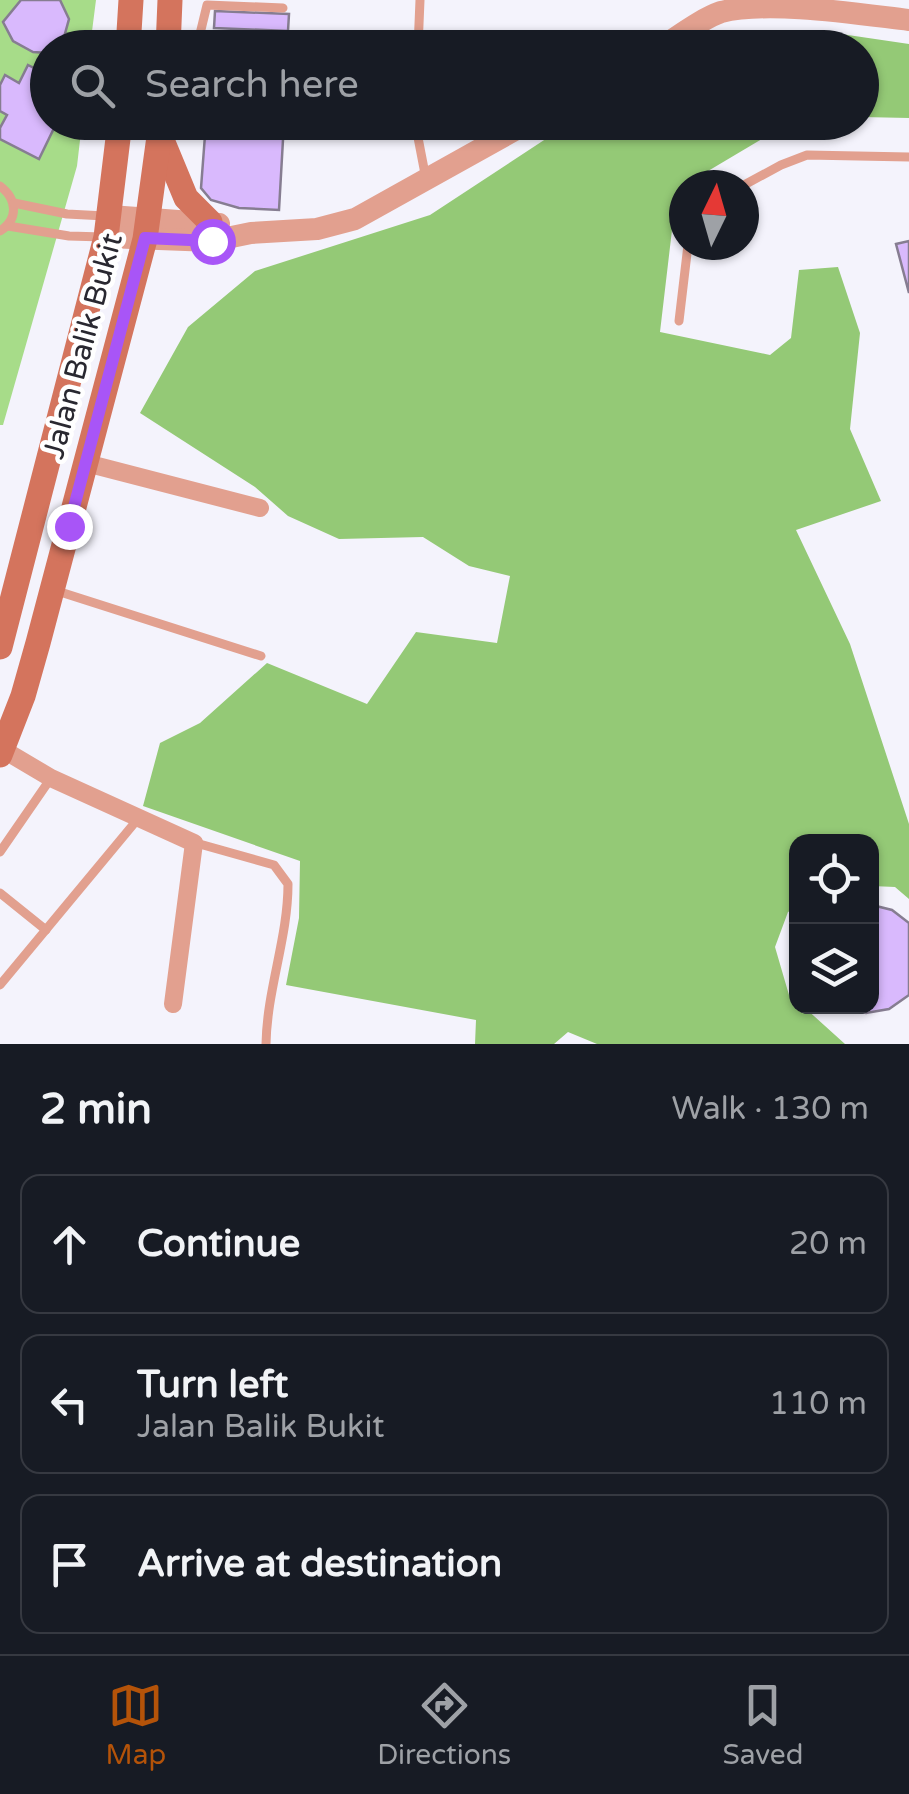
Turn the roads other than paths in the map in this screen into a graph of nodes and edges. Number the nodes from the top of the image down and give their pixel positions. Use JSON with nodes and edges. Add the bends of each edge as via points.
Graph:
{"nodes":[{"id":1,"x":132,"y":0,"type":"edge"},
{"id":2,"x":170,"y":0,"type":"edge"},
{"id":3,"x":420,"y":0,"type":"edge"},
{"id":4,"x":719,"y":6,"type":"edge"},
{"id":5,"x":283,"y":8,"type":"dead end"},
{"id":6,"x":909,"y":20,"type":"edge"},
{"id":7,"x":130,"y":30,"type":"edge"},
{"id":8,"x":169,"y":30,"type":"edge"},
{"id":9,"x":201,"y":30,"type":"edge"},
{"id":10,"x":419,"y":30,"type":"edge"},
{"id":11,"x":685,"y":30,"type":"edge"},
{"id":12,"x":118,"y":140,"type":"edge"},
{"id":13,"x":159,"y":140,"type":"edge"},
{"id":14,"x":165,"y":140,"type":"edge"},
{"id":15,"x":418,"y":140,"type":"edge"},
{"id":16,"x":498,"y":140,"type":"edge"},
{"id":17,"x":909,"y":156,"type":"edge"},
{"id":18,"x":759,"y":178,"type":"edge"},
{"id":19,"x":426,"y":181,"type":"junction"},
{"id":20,"x":0,"y":186,"type":"edge"},
{"id":21,"x":14,"y":202,"type":"junction"},
{"id":22,"x":210,"y":222,"type":"junction"},
{"id":23,"x":108,"y":227,"type":"junction"},
{"id":24,"x":147,"y":228,"type":"junction"},
{"id":25,"x":4,"y":229,"type":"edge"},
{"id":26,"x":251,"y":233,"type":"junction"},
{"id":27,"x":686,"y":260,"type":"edge"},
{"id":28,"x":679,"y":321,"type":"dead end"},
{"id":29,"x":86,"y":463,"type":"junction"},
{"id":30,"x":260,"y":508,"type":"dead end"},
{"id":31,"x":9,"y":584,"type":"edge"},
{"id":32,"x":52,"y":590,"type":"junction"},
{"id":33,"x":0,"y":648,"type":"edge"},
{"id":34,"x":261,"y":656,"type":"dead end"},
{"id":35,"x":1,"y":752,"type":"edge"},
{"id":36,"x":51,"y":778,"type":"junction"},
{"id":37,"x":137,"y":820,"type":"junction"},
{"id":38,"x":194,"y":843,"type":"junction"},
{"id":39,"x":0,"y":852,"type":"edge"},
{"id":40,"x":0,"y":893,"type":"edge"},
{"id":41,"x":46,"y":930,"type":"junction"},
{"id":42,"x":0,"y":985,"type":"edge"},
{"id":43,"x":173,"y":1004,"type":"dead end"},
{"id":44,"x":266,"y":1044,"type":"edge"}],
"edges":[{"from":1,"to":7,"type":"main road"},
{"from":2,"to":8,"type":"main road"},
{"from":3,"to":10,"type":"lane"},
{"from":4,"to":6,"type":"street","via":[[796,6]]},
{"from":4,"to":11,"type":"street"},
{"from":5,"to":9,"type":"lane","via":[[207,5]]},
{"from":12,"to":23,"type":"main road","name":"Jalan Balik Bukit"},
{"from":13,"to":24,"type":"main road","name":"Jalan Balik Bukit"},
{"from":14,"to":22,"type":"main road","via":[[186,198]]},
{"from":15,"to":19,"type":"lane"},
{"from":16,"to":19,"type":"street"},
{"from":17,"to":18,"type":"lane","via":[[807,155]]},
{"from":19,"to":26,"type":"street","via":[[354,219]]},
{"from":20,"to":21,"type":"lane"},
{"from":21,"to":23,"type":"lane"},
{"from":21,"to":25,"type":"lane"},
{"from":22,"to":24,"type":"street"},
{"from":22,"to":26,"type":"street"},
{"from":23,"to":24,"type":"street"},
{"from":23,"to":25,"type":"lane","via":[[69,236]]},
{"from":23,"to":31,"type":"main road","name":"Jalan Balik Bukit"},
{"from":24,"to":26,"type":"street","via":[[212,241]]},
{"from":24,"to":29,"type":"main road","name":"Jalan Balik Bukit"},
{"from":27,"to":28,"type":"lane"},
{"from":29,"to":30,"type":"street"},
{"from":29,"to":32,"type":"main road","name":"Jalan Balik Bukit"},
{"from":31,"to":33,"type":"main road","name":"Jalan Balik Bukit"},
{"from":32,"to":34,"type":"lane"},
{"from":32,"to":35,"type":"main road","name":"Jalan Balik Bukit"},
{"from":35,"to":36,"type":"street"},
{"from":36,"to":37,"type":"street"},
{"from":36,"to":39,"type":"lane"},
{"from":37,"to":38,"type":"street"},
{"from":37,"to":41,"type":"lane"},
{"from":38,"to":43,"type":"street"},
{"from":38,"to":44,"type":"lane","via":[[274,866],[288,884]]},
{"from":40,"to":41,"type":"lane"},
{"from":41,"to":42,"type":"lane"}]}
